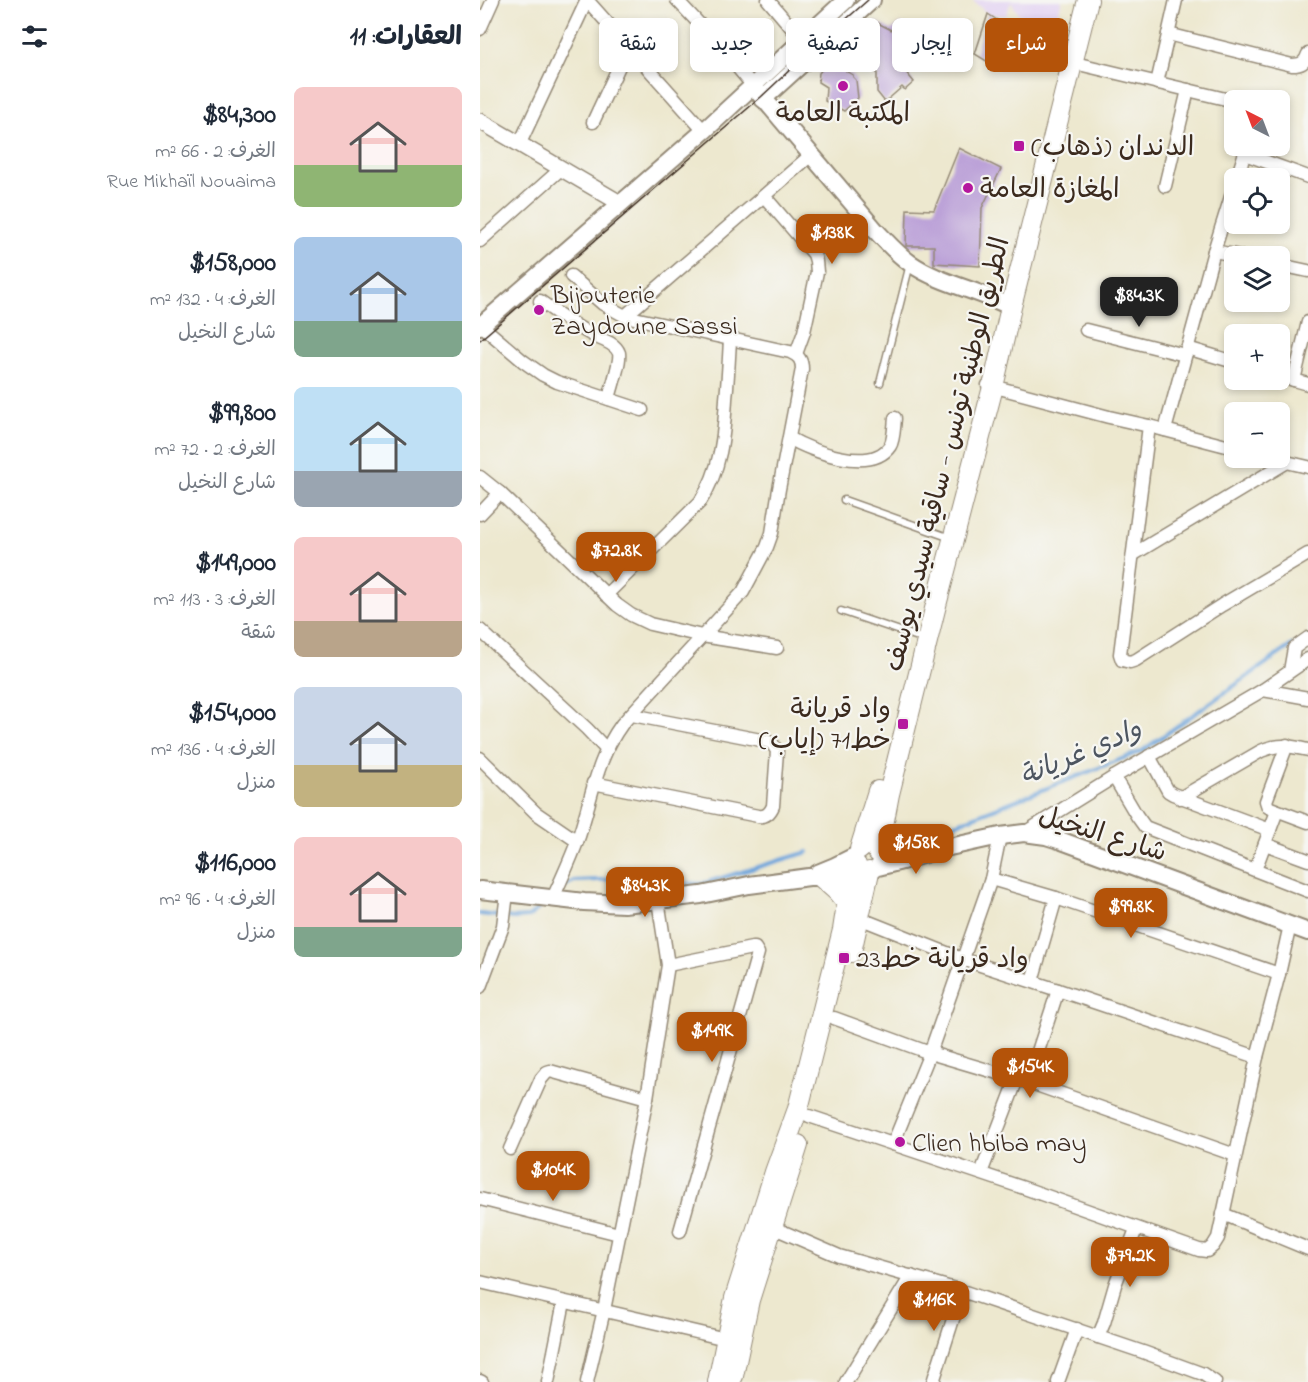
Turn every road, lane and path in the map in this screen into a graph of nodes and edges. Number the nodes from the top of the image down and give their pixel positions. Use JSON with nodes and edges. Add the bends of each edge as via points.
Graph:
{"nodes":[{"id":1,"x":493,"y":0,"type":"edge"},
{"id":2,"x":587,"y":0,"type":"edge"},
{"id":3,"x":677,"y":0,"type":"edge"},
{"id":4,"x":768,"y":0,"type":"edge"},
{"id":5,"x":846,"y":0,"type":"edge"},
{"id":6,"x":872,"y":0,"type":"edge"},
{"id":7,"x":1078,"y":0,"type":"edge"},
{"id":8,"x":1088,"y":0,"type":"edge"},
{"id":9,"x":1176,"y":0,"type":"edge"},
{"id":10,"x":603,"y":18,"type":"edge"},
{"id":11,"x":827,"y":18,"type":"edge"},
{"id":12,"x":853,"y":18,"type":"edge"},
{"id":13,"x":786,"y":22,"type":"edge"},
{"id":14,"x":480,"y":29,"type":"edge"},
{"id":15,"x":1168,"y":34,"type":"junction"},
{"id":16,"x":1308,"y":54,"type":"edge"},
{"id":17,"x":1068,"y":56,"type":"edge"},
{"id":18,"x":1068,"y":59,"type":"edge"},
{"id":19,"x":786,"y":60,"type":"edge"},
{"id":20,"x":1068,"y":62,"type":"edge"},
{"id":21,"x":616,"y":72,"type":"edge"},
{"id":22,"x":651,"y":72,"type":"edge"},
{"id":23,"x":787,"y":72,"type":"edge"},
{"id":24,"x":1065,"y":72,"type":"edge"},
{"id":25,"x":1157,"y":83,"type":"junction"},
{"id":26,"x":1188,"y":90,"type":"junction"},
{"id":27,"x":758,"y":92,"type":"junction"},
{"id":28,"x":1224,"y":99,"type":"edge"},
{"id":29,"x":480,"y":121,"type":"edge"},
{"id":30,"x":593,"y":122,"type":"dead end"},
{"id":31,"x":704,"y":131,"type":"junction"},
{"id":32,"x":520,"y":143,"type":"junction"},
{"id":33,"x":812,"y":155,"type":"junction"},
{"id":34,"x":1260,"y":156,"type":"edge"},
{"id":35,"x":562,"y":168,"type":"junction"},
{"id":36,"x":1308,"y":177,"type":"edge"},
{"id":37,"x":1165,"y":186,"type":"dead end"},
{"id":38,"x":764,"y":196,"type":"junction"},
{"id":39,"x":620,"y":203,"type":"junction"},
{"id":40,"x":1224,"y":219,"type":"edge"},
{"id":41,"x":480,"y":241,"type":"edge"},
{"id":42,"x":1214,"y":251,"type":"junction"},
{"id":43,"x":1224,"y":253,"type":"edge"},
{"id":44,"x":910,"y":263,"type":"junction"},
{"id":45,"x":1290,"y":267,"type":"edge"},
{"id":46,"x":1308,"y":271,"type":"edge"},
{"id":47,"x":571,"y":276,"type":"dead end"},
{"id":48,"x":540,"y":301,"type":"dead end"},
{"id":49,"x":1008,"y":305,"type":"junction"},
{"id":50,"x":625,"y":316,"type":"junction"},
{"id":51,"x":1308,"y":322,"type":"edge"},
{"id":52,"x":481,"y":325,"type":"edge"},
{"id":53,"x":1086,"y":330,"type":"dead end"},
{"id":54,"x":730,"y":339,"type":"junction"},
{"id":55,"x":1186,"y":352,"type":"junction"},
{"id":56,"x":796,"y":354,"type":"junction"},
{"id":57,"x":1224,"y":360,"type":"edge"},
{"id":58,"x":1290,"y":379,"type":"edge"},
{"id":59,"x":1294,"y":380,"type":"junction"},
{"id":60,"x":880,"y":383,"type":"dead end"},
{"id":61,"x":1308,"y":384,"type":"edge"},
{"id":62,"x":989,"y":385,"type":"junction"},
{"id":63,"x":609,"y":399,"type":"junction"},
{"id":64,"x":642,"y":410,"type":"dead end"},
{"id":65,"x":895,"y":418,"type":"dead end"},
{"id":66,"x":1149,"y":426,"type":"junction"},
{"id":67,"x":1165,"y":430,"type":"junction"},
{"id":68,"x":789,"y":438,"type":"junction"},
{"id":69,"x":1224,"y":445,"type":"edge"},
{"id":70,"x":1290,"y":463,"type":"edge"},
{"id":71,"x":1308,"y":467,"type":"edge"},
{"id":72,"x":1277,"y":468,"type":"edge"},
{"id":73,"x":480,"y":477,"type":"edge"},
{"id":74,"x":500,"y":493,"type":"junction"},
{"id":75,"x":844,"y":500,"type":"dead end"},
{"id":76,"x":480,"y":514,"type":"edge"},
{"id":77,"x":945,"y":536,"type":"junction"},
{"id":78,"x":1134,"y":554,"type":"junction"},
{"id":79,"x":1308,"y":554,"type":"edge"},
{"id":80,"x":606,"y":595,"type":"junction"},
{"id":81,"x":841,"y":611,"type":"dead end"},
{"id":82,"x":480,"y":630,"type":"edge"},
{"id":83,"x":702,"y":636,"type":"junction"},
{"id":84,"x":918,"y":637,"type":"junction"},
{"id":85,"x":1308,"y":638,"type":"edge"},
{"id":86,"x":777,"y":648,"type":"dead end"},
{"id":87,"x":1308,"y":658,"type":"edge"},
{"id":88,"x":1290,"y":671,"type":"junction"},
{"id":89,"x":1263,"y":690,"type":"junction"},
{"id":90,"x":1308,"y":698,"type":"edge"},
{"id":91,"x":632,"y":715,"type":"junction"},
{"id":92,"x":1287,"y":745,"type":"junction"},
{"id":93,"x":606,"y":748,"type":"junction"},
{"id":94,"x":1308,"y":750,"type":"edge"},
{"id":95,"x":1149,"y":756,"type":"junction"},
{"id":96,"x":480,"y":758,"type":"edge"},
{"id":97,"x":1114,"y":777,"type":"junction"},
{"id":98,"x":593,"y":783,"type":"junction"},
{"id":99,"x":1179,"y":798,"type":"junction"},
{"id":100,"x":1277,"y":811,"type":"junction"},
{"id":101,"x":1308,"y":822,"type":"edge"},
{"id":102,"x":883,"y":827,"type":"junction"},
{"id":103,"x":1270,"y":830,"type":"junction"},
{"id":104,"x":1024,"y":833,"type":"junction"},
{"id":105,"x":1000,"y":836,"type":"junction"},
{"id":106,"x":577,"y":841,"type":"junction"},
{"id":107,"x":1265,"y":844,"type":"junction"},
{"id":108,"x":945,"y":848,"type":"junction"},
{"id":109,"x":910,"y":849,"type":"junction"},
{"id":110,"x":1307,"y":857,"type":"edge"},
{"id":111,"x":864,"y":864,"type":"junction"},
{"id":112,"x":1255,"y":870,"type":"junction"},
{"id":113,"x":814,"y":877,"type":"junction"},
{"id":114,"x":991,"y":879,"type":"junction"},
{"id":115,"x":480,"y":890,"type":"edge"},
{"id":116,"x":1308,"y":891,"type":"edge"},
{"id":117,"x":553,"y":898,"type":"junction"},
{"id":118,"x":1056,"y":898,"type":"junction"},
{"id":119,"x":658,"y":900,"type":"junction"},
{"id":120,"x":506,"y":901,"type":"junction"},
{"id":121,"x":853,"y":911,"type":"junction"},
{"id":122,"x":1290,"y":925,"type":"junction"},
{"id":123,"x":1308,"y":932,"type":"edge"},
{"id":124,"x":962,"y":959,"type":"junction"},
{"id":125,"x":484,"y":964,"type":"edge"},
{"id":126,"x":668,"y":965,"type":"junction"},
{"id":127,"x":1279,"y":974,"type":"junction"},
{"id":128,"x":1032,"y":981,"type":"junction"},
{"id":129,"x":480,"y":987,"type":"edge"},
{"id":130,"x":1058,"y":990,"type":"junction"},
{"id":131,"x":834,"y":1018,"type":"junction"},
{"id":132,"x":930,"y":1053,"type":"junction"},
{"id":133,"x":1257,"y":1057,"type":"junction"},
{"id":134,"x":1022,"y":1080,"type":"junction"},
{"id":135,"x":647,"y":1098,"type":"junction"},
{"id":136,"x":809,"y":1116,"type":"junction"},
{"id":137,"x":893,"y":1144,"type":"junction"},
{"id":138,"x":510,"y":1149,"type":"dead end"},
{"id":139,"x":1235,"y":1155,"type":"junction"},
{"id":140,"x":981,"y":1173,"type":"junction"},
{"id":141,"x":480,"y":1200,"type":"edge"},
{"id":142,"x":1223,"y":1214,"type":"junction"},
{"id":143,"x":772,"y":1227,"type":"junction"},
{"id":144,"x":1136,"y":1228,"type":"junction"},
{"id":145,"x":680,"y":1231,"type":"dead end"},
{"id":146,"x":619,"y":1234,"type":"junction"},
{"id":147,"x":1308,"y":1249,"type":"edge"},
{"id":148,"x":910,"y":1276,"type":"junction"},
{"id":149,"x":480,"y":1282,"type":"edge"},
{"id":150,"x":962,"y":1291,"type":"junction"},
{"id":151,"x":742,"y":1299,"type":"junction"},
{"id":152,"x":564,"y":1302,"type":"junction"},
{"id":153,"x":604,"y":1310,"type":"junction"},
{"id":154,"x":1077,"y":1329,"type":"junction"},
{"id":155,"x":1098,"y":1337,"type":"junction"},
{"id":156,"x":726,"y":1340,"type":"junction"},
{"id":157,"x":548,"y":1382,"type":"edge"},
{"id":158,"x":587,"y":1382,"type":"edge"},
{"id":159,"x":718,"y":1382,"type":"edge"},
{"id":160,"x":732,"y":1382,"type":"edge"},
{"id":161,"x":846,"y":1382,"type":"edge"},
{"id":162,"x":933,"y":1382,"type":"edge"},
{"id":163,"x":1058,"y":1382,"type":"edge"},
{"id":164,"x":1215,"y":1382,"type":"edge"}],
"edges":[{"from":1,"to":14,"type":"street"},
{"from":2,"to":10,"type":"street"},
{"from":2,"to":32,"type":"street"},
{"from":3,"to":27,"type":"street"},
{"from":4,"to":13,"type":"street"},
{"from":5,"to":11,"type":"main road"},
{"from":6,"to":12,"type":"main road"},
{"from":7,"to":17,"type":"highway","name":"الطريق الوطنية تونس - ساقية سيدي يوسف"},
{"from":8,"to":18,"type":"highway","name":"الطريق الوطنية تونس - ساقية سيدي يوسف"},
{"from":9,"to":15,"type":"street"},
{"from":15,"to":16,"type":"street","via":[[1292,65],[1302,64]]},
{"from":15,"to":25,"type":"street"},
{"from":19,"to":27,"type":"main road"},
{"from":20,"to":25,"type":"street"},
{"from":21,"to":30,"type":"street"},
{"from":22,"to":31,"type":"street"},
{"from":23,"to":27,"type":"main road"},
{"from":24,"to":49,"type":"highway","name":"الطريق الوطنية تونس - ساقية سيدي يوسف"},
{"from":25,"to":26,"type":"street"},
{"from":26,"to":28,"type":"street"},
{"from":26,"to":37,"type":"street"},
{"from":27,"to":31,"type":"main road"},
{"from":27,"to":33,"type":"main road"},
{"from":29,"to":32,"type":"street"},
{"from":31,"to":39,"type":"main road"},
{"from":32,"to":35,"type":"street"},
{"from":33,"to":38,"type":"street"},
{"from":33,"to":44,"type":"main road","via":[[876,231]]},
{"from":34,"to":36,"type":"street"},
{"from":35,"to":39,"type":"street"},
{"from":35,"to":41,"type":"street"},
{"from":38,"to":50,"type":"street"},
{"from":38,"to":56,"type":"street","via":[[816,261],[817,272]]},
{"from":39,"to":52,"type":"main road"},
{"from":40,"to":42,"type":"street"},
{"from":42,"to":43,"type":"street"},
{"from":42,"to":55,"type":"street"},
{"from":44,"to":49,"type":"main road"},
{"from":44,"to":60,"type":"lane"},
{"from":45,"to":46,"type":"street"},
{"from":47,"to":50,"type":"street","via":[[603,304]]},
{"from":48,"to":63,"type":"street","via":[[616,348],[619,355]]},
{"from":49,"to":62,"type":"highway","name":"الطريق الوطنية تونس - ساقية سيدي يوسف"},
{"from":50,"to":54,"type":"street"},
{"from":51,"to":59,"type":"street"},
{"from":52,"to":63,"type":"street","via":[[543,375]]},
{"from":53,"to":55,"type":"street"},
{"from":54,"to":56,"type":"street"},
{"from":54,"to":80,"type":"street","via":[[723,438],[707,491]]},
{"from":55,"to":57,"type":"street"},
{"from":55,"to":67,"type":"street"},
{"from":56,"to":68,"type":"street","via":[[802,369]]},
{"from":58,"to":59,"type":"street"},
{"from":59,"to":61,"type":"street"},
{"from":62,"to":66,"type":"street"},
{"from":62,"to":77,"type":"highway","name":"الطريق الوطنية تونس - ساقية سيدي يوسف"},
{"from":62,"to":102,"type":"highway","name":"الطريق الوطنية تونس - ساقية سيدي يوسف"},
{"from":63,"to":64,"type":"street"},
{"from":65,"to":68,"type":"street","via":[[891,445],[873,458],[831,456]]},
{"from":66,"to":67,"type":"street"},
{"from":66,"to":78,"type":"street"},
{"from":67,"to":69,"type":"street"},
{"from":68,"to":83,"type":"street","via":[[767,547],[743,592]]},
{"from":70,"to":71,"type":"street"},
{"from":72,"to":78,"type":"street"},
{"from":73,"to":74,"type":"street"},
{"from":74,"to":76,"type":"street"},
{"from":74,"to":80,"type":"street"},
{"from":75,"to":77,"type":"lane"},
{"from":77,"to":84,"type":"highway","name":"الطريق الوطنية تونس - ساقية سيدي يوسف"},
{"from":78,"to":79,"type":"street","via":[[1120,654],[1122,660],[1130,662]]},
{"from":80,"to":83,"type":"street","via":[[650,624]]},
{"from":81,"to":84,"type":"lane"},
{"from":82,"to":93,"type":"street"},
{"from":83,"to":86,"type":"street"},
{"from":83,"to":91,"type":"street"},
{"from":84,"to":111,"type":"highway","name":"الطريق الوطنية تونس - ساقية سيدي يوسف"},
{"from":85,"to":88,"type":"street","via":[[1294,648]]},
{"from":87,"to":88,"type":"street"},
{"from":88,"to":89,"type":"street"},
{"from":89,"to":90,"type":"street"},
{"from":89,"to":95,"type":"street"},
{"from":91,"to":93,"type":"street"},
{"from":91,"to":98,"type":"street","via":[[772,743],[777,751],[771,811],[758,816]]},
{"from":92,"to":94,"type":"street"},
{"from":92,"to":99,"type":"street","via":[[1261,751]]},
{"from":92,"to":100,"type":"street","via":[[1266,801],[1268,807]]},
{"from":93,"to":98,"type":"street"},
{"from":95,"to":97,"type":"street"},
{"from":95,"to":99,"type":"street","via":[[1168,791]]},
{"from":96,"to":106,"type":"street","via":[[536,813]]},
{"from":97,"to":104,"type":"street"},
{"from":97,"to":112,"type":"street","via":[[1145,827]]},
{"from":98,"to":106,"type":"street"},
{"from":99,"to":103,"type":"street"},
{"from":100,"to":101,"type":"street"},
{"from":100,"to":103,"type":"street"},
{"from":102,"to":109,"type":"highway","via":[[892,840]]},
{"from":102,"to":111,"type":"highway","name":"الطريق الوطنية تونس - ساقية سيدي يوسف"},
{"from":103,"to":107,"type":"street"},
{"from":104,"to":105,"type":"main road","name":"شارع النخيل"},
{"from":104,"to":122,"type":"main road","name":"شارع النخيل","via":[[1062,841]]},
{"from":105,"to":108,"type":"main road","name":"شارع النخيل"},
{"from":105,"to":114,"type":"street"},
{"from":106,"to":117,"type":"street"},
{"from":107,"to":110,"type":"street"},
{"from":107,"to":112,"type":"street"},
{"from":108,"to":109,"type":"main road"},
{"from":108,"to":111,"type":"main road","name":"شارع النخيل","via":[[902,861]]},
{"from":109,"to":111,"type":"main road"},
{"from":111,"to":113,"type":"main road","via":[[835,866]]},
{"from":111,"to":121,"type":"highway","name":"الطريق الوطنية تونس - ساقية سيدي يوسف"},
{"from":112,"to":116,"type":"street"},
{"from":113,"to":119,"type":"main road"},
{"from":113,"to":121,"type":"highway","via":[[837,891]]},
{"from":114,"to":118,"type":"street"},
{"from":114,"to":124,"type":"street"},
{"from":115,"to":120,"type":"main road"},
{"from":117,"to":119,"type":"main road","via":[[624,904]]},
{"from":117,"to":120,"type":"main road"},
{"from":118,"to":127,"type":"street"},
{"from":118,"to":128,"type":"street"},
{"from":119,"to":126,"type":"street"},
{"from":120,"to":125,"type":"street","via":[[503,926]]},
{"from":121,"to":124,"type":"street"},
{"from":121,"to":131,"type":"highway","name":"الطريق الوطنية تونس - ساقية سيدي يوسف"},
{"from":121,"to":151,"type":"highway","name":"الطريق الوطنية تونس - ساقية سيدي يوسف","via":[[843,930],[798,1109],[775,1172]]},
{"from":122,"to":123,"type":"main road","name":"شارع النخيل"},
{"from":122,"to":127,"type":"street"},
{"from":124,"to":128,"type":"street"},
{"from":124,"to":132,"type":"street"},
{"from":125,"to":129,"type":"street"},
{"from":126,"to":135,"type":"street"},
{"from":126,"to":145,"type":"street","via":[[752,948],[758,953]]},
{"from":127,"to":133,"type":"street"},
{"from":128,"to":130,"type":"street"},
{"from":130,"to":133,"type":"street"},
{"from":130,"to":134,"type":"street"},
{"from":131,"to":132,"type":"street"},
{"from":131,"to":136,"type":"highway","name":"الطريق الوطنية تونس - ساقية سيدي يوسف"},
{"from":132,"to":134,"type":"street"},
{"from":132,"to":137,"type":"street"},
{"from":133,"to":139,"type":"street"},
{"from":134,"to":139,"type":"street"},
{"from":134,"to":140,"type":"street"},
{"from":135,"to":138,"type":"street","via":[[547,1072]]},
{"from":135,"to":146,"type":"street"},
{"from":136,"to":137,"type":"street"},
{"from":136,"to":143,"type":"highway","name":"الطريق الوطنية تونس - ساقية سيدي يوسف"},
{"from":137,"to":140,"type":"street"},
{"from":139,"to":142,"type":"street"},
{"from":140,"to":144,"type":"street"},
{"from":141,"to":146,"type":"street"},
{"from":142,"to":144,"type":"street","via":[[1218,1238],[1207,1251]]},
{"from":142,"to":147,"type":"street"},
{"from":143,"to":148,"type":"street","via":[[839,1256]]},
{"from":143,"to":151,"type":"highway","name":"الطريق الوطنية تونس - ساقية سيدي يوسف"},
{"from":144,"to":155,"type":"street"},
{"from":146,"to":153,"type":"street"},
{"from":148,"to":150,"type":"street"},
{"from":148,"to":161,"type":"street"},
{"from":149,"to":152,"type":"street"},
{"from":150,"to":154,"type":"street"},
{"from":150,"to":162,"type":"street"},
{"from":151,"to":156,"type":"highway","name":"الطريق الوطنية تونس - ساقية سيدي يوسف"},
{"from":151,"to":160,"type":"highway","name":"الطريق الوطنية تونس - ساقية سيدي يوسف"},
{"from":152,"to":153,"type":"street"},
{"from":152,"to":157,"type":"street"},
{"from":153,"to":156,"type":"street"},
{"from":153,"to":158,"type":"street"},
{"from":154,"to":155,"type":"street"},
{"from":154,"to":163,"type":"street"},
{"from":155,"to":164,"type":"street","via":[[1203,1374]]},
{"from":156,"to":159,"type":"highway","name":"الطريق الوطنية تونس - ساقية سيدي يوسف"}]}
